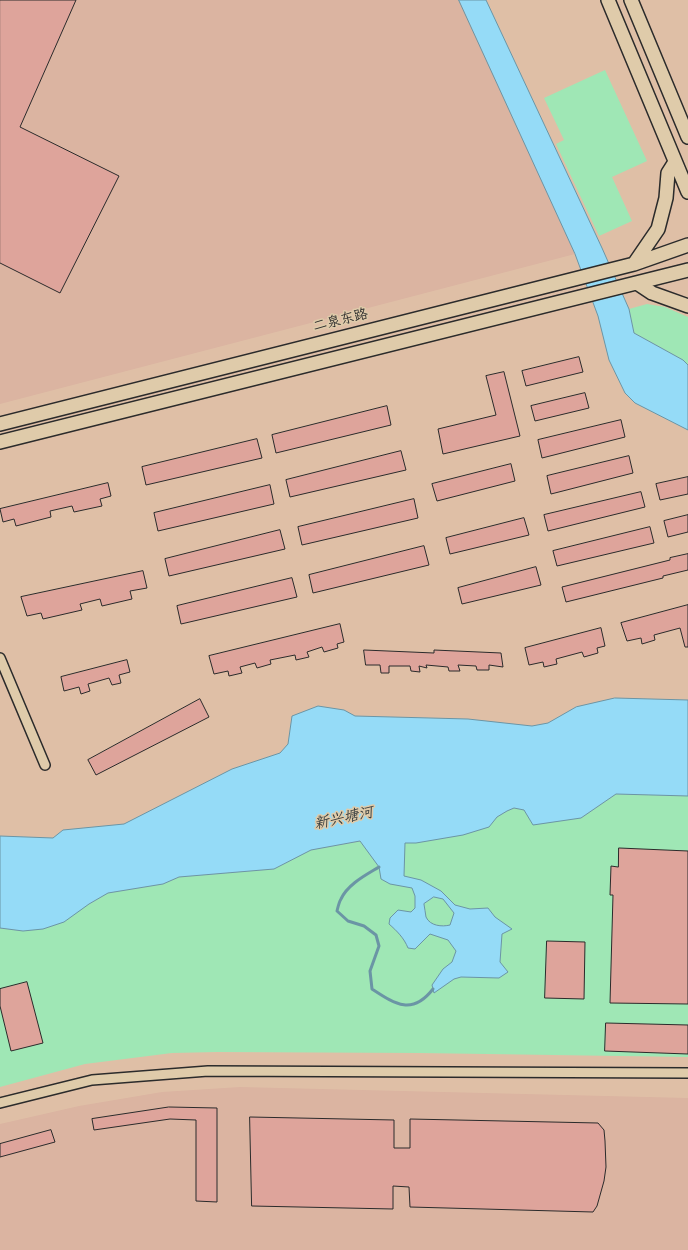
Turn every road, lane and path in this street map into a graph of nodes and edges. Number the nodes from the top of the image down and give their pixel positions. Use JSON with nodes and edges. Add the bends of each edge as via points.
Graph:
{"nodes":[{"id":1,"x":608,"y":0,"type":"edge"},
{"id":2,"x":631,"y":0,"type":"edge"},
{"id":3,"x":688,"y":137,"type":"edge"},
{"id":4,"x":675,"y":162,"type":"junction"},
{"id":5,"x":688,"y":192,"type":"edge"},
{"id":6,"x":688,"y":245,"type":"edge"},
{"id":7,"x":634,"y":264,"type":"junction"},
{"id":8,"x":688,"y":270,"type":"edge"},
{"id":9,"x":637,"y":283,"type":"junction"},
{"id":10,"x":688,"y":306,"type":"edge"},
{"id":11,"x":0,"y":424,"type":"edge"},
{"id":12,"x":0,"y":442,"type":"edge"},
{"id":13,"x":0,"y":658,"type":"edge"},
{"id":14,"x":46,"y":765,"type":"dead end"},
{"id":15,"x":688,"y":1073,"type":"edge"},
{"id":16,"x":0,"y":1103,"type":"edge"}],
"edges":[{"from":1,"to":4,"type":"main road"},
{"from":2,"to":3,"type":"main road"},
{"from":4,"to":5,"type":"main road"},
{"from":4,"to":7,"type":"main road","via":[[668,173],[666,198],[658,229]]},
{"from":6,"to":7,"type":"main road","name":"二泉东路"},
{"from":7,"to":11,"type":"main road","name":"二泉东路"},
{"from":8,"to":9,"type":"main road"},
{"from":9,"to":10,"type":"main road","via":[[652,293]]},
{"from":9,"to":12,"type":"main road"},
{"from":13,"to":14,"type":"street"},
{"from":15,"to":16,"type":"street","via":[[208,1071],[92,1080]]}]}
